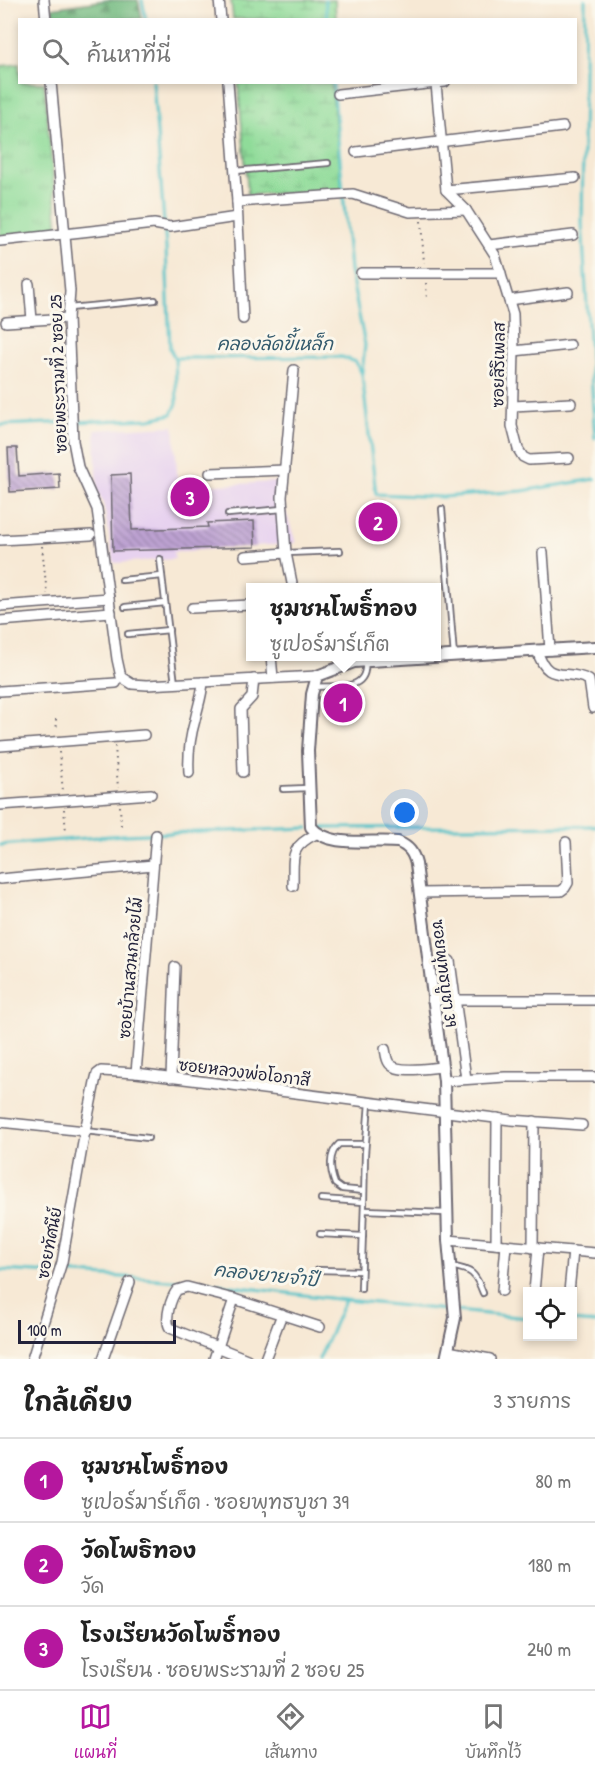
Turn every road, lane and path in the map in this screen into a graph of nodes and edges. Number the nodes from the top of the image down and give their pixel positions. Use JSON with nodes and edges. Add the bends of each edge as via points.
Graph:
{"nodes":[{"id":1,"x":44,"y":0,"type":"edge"},
{"id":2,"x":219,"y":0,"type":"edge"},
{"id":3,"x":46,"y":18,"type":"edge"},
{"id":4,"x":221,"y":18,"type":"edge"},
{"id":5,"x":51,"y":84,"type":"edge"},
{"id":6,"x":228,"y":84,"type":"edge"},
{"id":7,"x":431,"y":84,"type":"edge"},
{"id":8,"x":440,"y":84,"type":"edge"},
{"id":9,"x":338,"y":94,"type":"dead end"},
{"id":10,"x":563,"y":127,"type":"dead end"},
{"id":11,"x":442,"y":143,"type":"junction"},
{"id":12,"x":356,"y":152,"type":"dead end"},
{"id":13,"x":328,"y":163,"type":"dead end"},
{"id":14,"x":235,"y":171,"type":"junction"},
{"id":15,"x":575,"y":177,"type":"dead end"},
{"id":16,"x":446,"y":190,"type":"junction"},
{"id":17,"x":237,"y":202,"type":"junction"},
{"id":18,"x":466,"y":210,"type":"junction"},
{"id":19,"x":420,"y":212,"type":"junction"},
{"id":20,"x":237,"y":217,"type":"junction"},
{"id":21,"x":64,"y":233,"type":"junction"},
{"id":22,"x":573,"y":235,"type":"dead end"},
{"id":23,"x":0,"y":241,"type":"edge"},
{"id":24,"x":489,"y":244,"type":"junction"},
{"id":25,"x":362,"y":273,"type":"dead end"},
{"id":26,"x":425,"y":273,"type":"junction"},
{"id":27,"x":501,"y":273,"type":"junction"},
{"id":28,"x":29,"y":284,"type":"dead end"},
{"id":29,"x":568,"y":292,"type":"dead end"},
{"id":30,"x":155,"y":300,"type":"dead end"},
{"id":31,"x":509,"y":300,"type":"junction"},
{"id":32,"x":428,"y":301,"type":"dead end"},
{"id":33,"x":69,"y":313,"type":"junction"},
{"id":34,"x":243,"y":319,"type":"dead end"},
{"id":35,"x":32,"y":320,"type":"junction"},
{"id":36,"x":6,"y":322,"type":"dead end"},
{"id":37,"x":570,"y":345,"type":"dead end"},
{"id":38,"x":514,"y":351,"type":"junction"},
{"id":39,"x":294,"y":370,"type":"dead end"},
{"id":40,"x":572,"y":403,"type":"dead end"},
{"id":41,"x":513,"y":406,"type":"junction"},
{"id":42,"x":569,"y":458,"type":"dead end"},
{"id":43,"x":285,"y":470,"type":"junction"},
{"id":44,"x":210,"y":473,"type":"dead end"},
{"id":45,"x":282,"y":509,"type":"junction"},
{"id":46,"x":442,"y":509,"type":"dead end"},
{"id":47,"x":228,"y":514,"type":"dead end"},
{"id":48,"x":91,"y":535,"type":"dead end"},
{"id":49,"x":41,"y":538,"type":"junction"},
{"id":50,"x":0,"y":540,"type":"edge"},
{"id":51,"x":340,"y":551,"type":"dead end"},
{"id":52,"x":543,"y":552,"type":"dead end"},
{"id":53,"x":286,"y":553,"type":"junction"},
{"id":54,"x":245,"y":556,"type":"dead end"},
{"id":55,"x":160,"y":560,"type":"dead end"},
{"id":56,"x":162,"y":576,"type":"junction"},
{"id":57,"x":122,"y":580,"type":"dead end"},
{"id":58,"x":292,"y":583,"type":"edge"},
{"id":59,"x":109,"y":598,"type":"junction"},
{"id":60,"x":48,"y":603,"type":"junction"},
{"id":61,"x":165,"y":603,"type":"junction"},
{"id":62,"x":246,"y":605,"type":"edge"},
{"id":63,"x":0,"y":606,"type":"edge"},
{"id":64,"x":125,"y":607,"type":"dead end"},
{"id":65,"x":192,"y":608,"type":"dead end"},
{"id":66,"x":111,"y":612,"type":"junction"},
{"id":67,"x":50,"y":617,"type":"junction"},
{"id":68,"x":0,"y":621,"type":"edge"},
{"id":69,"x":169,"y":630,"type":"junction"},
{"id":70,"x":128,"y":634,"type":"dead end"},
{"id":71,"x":593,"y":647,"type":"edge"},
{"id":72,"x":537,"y":650,"type":"junction"},
{"id":73,"x":550,"y":650,"type":"junction"},
{"id":74,"x":454,"y":656,"type":"junction"},
{"id":75,"x":441,"y":657,"type":"edge"},
{"id":76,"x":271,"y":661,"type":"edge"},
{"id":77,"x":365,"y":661,"type":"edge"},
{"id":78,"x":367,"y":661,"type":"edge"},
{"id":79,"x":273,"y":678,"type":"junction"},
{"id":80,"x":254,"y":679,"type":"junction"},
{"id":81,"x":315,"y":681,"type":"junction"},
{"id":82,"x":203,"y":682,"type":"junction"},
{"id":83,"x":116,"y":683,"type":"dead end"},
{"id":84,"x":175,"y":684,"type":"junction"},
{"id":85,"x":0,"y":691,"type":"edge"},
{"id":86,"x":593,"y":708,"type":"dead end"},
{"id":87,"x":56,"y":719,"type":"dead end"},
{"id":88,"x":144,"y":735,"type":"dead end"},
{"id":89,"x":114,"y":738,"type":"junction"},
{"id":90,"x":58,"y":742,"type":"junction"},
{"id":91,"x":0,"y":746,"type":"edge"},
{"id":92,"x":243,"y":772,"type":"dead end"},
{"id":93,"x":189,"y":773,"type":"dead end"},
{"id":94,"x":308,"y":788,"type":"junction"},
{"id":95,"x":283,"y":789,"type":"dead end"},
{"id":96,"x":151,"y":794,"type":"dead end"},
{"id":97,"x":119,"y":796,"type":"junction"},
{"id":98,"x":63,"y":800,"type":"junction"},
{"id":99,"x":0,"y":805,"type":"edge"},
{"id":100,"x":121,"y":826,"type":"dead end"},
{"id":101,"x":66,"y":832,"type":"dead end"},
{"id":102,"x":316,"y":834,"type":"junction"},
{"id":103,"x":156,"y":835,"type":"dead end"},
{"id":104,"x":566,"y":842,"type":"dead end"},
{"id":105,"x":153,"y":866,"type":"junction"},
{"id":106,"x":0,"y":879,"type":"edge"},
{"id":107,"x":293,"y":886,"type":"dead end"},
{"id":108,"x":420,"y":893,"type":"junction"},
{"id":109,"x":450,"y":961,"type":"dead end"},
{"id":110,"x":175,"y":967,"type":"dead end"},
{"id":111,"x":432,"y":1000,"type":"junction"},
{"id":112,"x":456,"y":1000,"type":"junction"},
{"id":113,"x":595,"y":1000,"type":"edge"},
{"id":114,"x":385,"y":1049,"type":"dead end"},
{"id":115,"x":442,"y":1067,"type":"junction"},
{"id":116,"x":136,"y":1073,"type":"junction"},
{"id":117,"x":595,"y":1077,"type":"edge"},
{"id":118,"x":171,"y":1078,"type":"junction"},
{"id":119,"x":466,"y":1079,"type":"junction"},
{"id":120,"x":444,"y":1081,"type":"junction"},
{"id":121,"x":369,"y":1102,"type":"junction"},
{"id":122,"x":446,"y":1111,"type":"junction"},
{"id":123,"x":497,"y":1118,"type":"junction"},
{"id":124,"x":534,"y":1121,"type":"junction"},
{"id":125,"x":0,"y":1122,"type":"edge"},
{"id":126,"x":582,"y":1125,"type":"dead end"},
{"id":127,"x":85,"y":1131,"type":"junction"},
{"id":128,"x":148,"y":1138,"type":"dead end"},
{"id":129,"x":365,"y":1144,"type":"junction"},
{"id":130,"x":364,"y":1191,"type":"junction"},
{"id":131,"x":321,"y":1199,"type":"dead end"},
{"id":132,"x":364,"y":1202,"type":"junction"},
{"id":133,"x":365,"y":1210,"type":"junction"},
{"id":134,"x":448,"y":1213,"type":"junction"},
{"id":135,"x":320,"y":1234,"type":"dead end"},
{"id":136,"x":363,"y":1236,"type":"junction"},
{"id":137,"x":448,"y":1240,"type":"junction"},
{"id":138,"x":501,"y":1245,"type":"junction"},
{"id":139,"x":535,"y":1248,"type":"junction"},
{"id":140,"x":573,"y":1251,"type":"junction"},
{"id":141,"x":595,"y":1253,"type":"edge"},
{"id":142,"x":450,"y":1266,"type":"junction"},
{"id":143,"x":318,"y":1270,"type":"dead end"},
{"id":144,"x":361,"y":1271,"type":"junction"},
{"id":145,"x":130,"y":1282,"type":"dead end"},
{"id":146,"x":534,"y":1287,"type":"edge"},
{"id":147,"x":569,"y":1287,"type":"edge"},
{"id":148,"x":361,"y":1289,"type":"dead end"},
{"id":149,"x":502,"y":1291,"type":"dead end"},
{"id":150,"x":483,"y":1293,"type":"dead end"},
{"id":151,"x":234,"y":1299,"type":"junction"},
{"id":152,"x":282,"y":1314,"type":"junction"},
{"id":153,"x":320,"y":1327,"type":"dead end"},
{"id":154,"x":218,"y":1348,"type":"junction"},
{"id":155,"x":447,"y":1355,"type":"edge"},
{"id":156,"x":32,"y":1359,"type":"edge"},
{"id":157,"x":103,"y":1359,"type":"edge"},
{"id":158,"x":214,"y":1359,"type":"edge"},
{"id":159,"x":247,"y":1359,"type":"edge"},
{"id":160,"x":265,"y":1359,"type":"edge"},
{"id":161,"x":490,"y":1359,"type":"edge"}],
"edges":[{"from":1,"to":3,"type":"street"},
{"from":2,"to":4,"type":"street"},
{"from":5,"to":21,"type":"street","name":"ซอยพระรามที่ 2 ซอย 25"},
{"from":6,"to":14,"type":"street"},
{"from":7,"to":9,"type":"street"},
{"from":8,"to":11,"type":"street"},
{"from":10,"to":11,"type":"street"},
{"from":11,"to":12,"type":"street"},
{"from":11,"to":16,"type":"street"},
{"from":13,"to":14,"type":"lane"},
{"from":14,"to":17,"type":"street"},
{"from":15,"to":16,"type":"street"},
{"from":16,"to":18,"type":"street","name":"ซอยสิริเพลส"},
{"from":17,"to":19,"type":"street","via":[[353,194]]},
{"from":17,"to":20,"type":"street"},
{"from":18,"to":19,"type":"street"},
{"from":18,"to":24,"type":"street","name":"ซอยสิริเพลส"},
{"from":19,"to":26,"type":"path"},
{"from":20,"to":21,"type":"street","via":[[170,227],[154,224]]},
{"from":20,"to":34,"type":"street"},
{"from":21,"to":23,"type":"street"},
{"from":21,"to":33,"type":"street","name":"ซอยพระรามที่ 2 ซอย 25"},
{"from":22,"to":24,"type":"street"},
{"from":24,"to":27,"type":"street","name":"ซอยสิริเพลส"},
{"from":25,"to":26,"type":"street"},
{"from":26,"to":27,"type":"street"},
{"from":26,"to":32,"type":"path"},
{"from":27,"to":31,"type":"street","name":"ซอยสิริเพลส"},
{"from":28,"to":35,"type":"street"},
{"from":29,"to":31,"type":"street"},
{"from":30,"to":33,"type":"lane"},
{"from":31,"to":38,"type":"street","name":"ซอยสิริเพลส"},
{"from":33,"to":35,"type":"street"},
{"from":33,"to":59,"type":"street","name":"ซอยพระรามที่ 2 ซอย 25","via":[[73,441],[78,467],[97,509]]},
{"from":35,"to":36,"type":"street"},
{"from":37,"to":38,"type":"street"},
{"from":38,"to":41,"type":"street","name":"ซอยสิริเพลส"},
{"from":39,"to":43,"type":"street"},
{"from":40,"to":41,"type":"street"},
{"from":41,"to":42,"type":"street","name":"ซอยสิริเพลส","via":[[512,426],[523,457]]},
{"from":43,"to":44,"type":"street"},
{"from":43,"to":45,"type":"street"},
{"from":45,"to":47,"type":"lane"},
{"from":45,"to":53,"type":"street"},
{"from":46,"to":74,"type":"lane"},
{"from":48,"to":49,"type":"street"},
{"from":49,"to":50,"type":"street"},
{"from":49,"to":60,"type":"path"},
{"from":51,"to":53,"type":"lane"},
{"from":52,"to":73,"type":"street"},
{"from":53,"to":54,"type":"street"},
{"from":53,"to":58,"type":"street"},
{"from":55,"to":56,"type":"lane"},
{"from":56,"to":57,"type":"lane"},
{"from":56,"to":61,"type":"lane"},
{"from":59,"to":60,"type":"street"},
{"from":59,"to":66,"type":"street","name":"ซอยพระรามที่ 2 ซอย 25"},
{"from":60,"to":63,"type":"street"},
{"from":60,"to":67,"type":"street"},
{"from":61,"to":64,"type":"lane"},
{"from":61,"to":69,"type":"lane"},
{"from":62,"to":65,"type":"street"},
{"from":66,"to":67,"type":"street"},
{"from":66,"to":84,"type":"street","name":"ซอยพระรามที่ 2 ซอย 25","via":[[121,677],[139,685]]},
{"from":67,"to":68,"type":"street"},
{"from":69,"to":70,"type":"lane"},
{"from":69,"to":84,"type":"lane"},
{"from":71,"to":73,"type":"street"},
{"from":72,"to":73,"type":"street"},
{"from":72,"to":74,"type":"street"},
{"from":72,"to":86,"type":"street","via":[[544,668],[589,680]]},
{"from":74,"to":75,"type":"street"},
{"from":76,"to":79,"type":"street"},
{"from":77,"to":81,"type":"street"},
{"from":78,"to":81,"type":"lane","via":[[365,674],[356,684]]},
{"from":79,"to":80,"type":"street","name":"ซอยพระรามที่ 2 ซอย 25"},
{"from":79,"to":81,"type":"street","name":"ซอยพระรามที่ 2 ซอย 25"},
{"from":80,"to":82,"type":"street","name":"ซอยพระรามที่ 2 ซอย 25"},
{"from":80,"to":92,"type":"street","via":[[252,697],[241,709]]},
{"from":81,"to":94,"type":"street"},
{"from":82,"to":84,"type":"street","name":"ซอยพระรามที่ 2 ซอย 25"},
{"from":82,"to":93,"type":"street","via":[[188,759]]},
{"from":83,"to":85,"type":"street"},
{"from":87,"to":90,"type":"path"},
{"from":88,"to":89,"type":"street"},
{"from":89,"to":90,"type":"street"},
{"from":89,"to":97,"type":"path"},
{"from":90,"to":91,"type":"street"},
{"from":90,"to":98,"type":"path"},
{"from":94,"to":95,"type":"lane"},
{"from":94,"to":102,"type":"street","via":[[309,820]]},
{"from":96,"to":97,"type":"street"},
{"from":97,"to":98,"type":"street"},
{"from":97,"to":100,"type":"path"},
{"from":98,"to":99,"type":"street"},
{"from":98,"to":101,"type":"path"},
{"from":102,"to":107,"type":"street","via":[[300,843],[294,853]]},
{"from":102,"to":108,"type":"street","name":"ซอยพุทธบูชา 39","via":[[332,840],[387,841],[406,846],[416,864]]},
{"from":103,"to":105,"type":"street","name":"ซอยบ้านสวนกล้วยไม้"},
{"from":104,"to":108,"type":"street","via":[[568,883],[561,891]]},
{"from":105,"to":106,"type":"street"},
{"from":105,"to":116,"type":"street","name":"ซอยบ้านสวนกล้วยไม้"},
{"from":108,"to":111,"type":"street","name":"ซอยพุทธบูชา 39"},
{"from":109,"to":112,"type":"street"},
{"from":110,"to":118,"type":"street"},
{"from":111,"to":112,"type":"street"},
{"from":111,"to":115,"type":"street","name":"ซอยพุทธบูชา 39"},
{"from":112,"to":113,"type":"street"},
{"from":112,"to":119,"type":"street"},
{"from":114,"to":115,"type":"street","via":[[389,1065],[394,1068]]},
{"from":115,"to":120,"type":"street","name":"ซอยพุทธบูชา 39"},
{"from":116,"to":118,"type":"street","name":"ซอยหลวงพ่อโอภาสี"},
{"from":116,"to":127,"type":"street","name":"ซอยหลวงพ่อโอภาสี","via":[[107,1070],[97,1074]]},
{"from":117,"to":119,"type":"street"},
{"from":118,"to":121,"type":"street","name":"ซอยหลวงพ่อโอภาสี"},
{"from":119,"to":120,"type":"street"},
{"from":120,"to":122,"type":"street","name":"ซอยพุทธบูชา 39"},
{"from":121,"to":122,"type":"street","name":"ซอยหลวงพ่อโอภาสี"},
{"from":121,"to":129,"type":"lane"},
{"from":122,"to":123,"type":"street","name":"ซอยหลวงพ่อโอภาสี"},
{"from":122,"to":134,"type":"street","name":"ซอยพุทธบูชา 39"},
{"from":123,"to":124,"type":"street","name":"ซอยหลวงพ่อโอภาสี"},
{"from":123,"to":138,"type":"street"},
{"from":124,"to":126,"type":"street","name":"ซอยหลวงพ่อโอภาสี"},
{"from":124,"to":139,"type":"street"},
{"from":125,"to":127,"type":"street"},
{"from":127,"to":128,"type":"lane"},
{"from":127,"to":156,"type":"street","name":"ซอยทัศนีย์","via":[[62,1262]]},
{"from":129,"to":130,"type":"lane"},
{"from":129,"to":130,"type":"lane","via":[[339,1144],[331,1160],[335,1184],[342,1189]]},
{"from":130,"to":132,"type":"lane"},
{"from":131,"to":132,"type":"lane"},
{"from":132,"to":133,"type":"lane"},
{"from":133,"to":134,"type":"lane"},
{"from":133,"to":136,"type":"lane"},
{"from":134,"to":137,"type":"street","name":"ซอยพุทธบูชา 39"},
{"from":135,"to":136,"type":"lane"},
{"from":136,"to":144,"type":"lane"},
{"from":137,"to":138,"type":"street"},
{"from":137,"to":142,"type":"street","name":"ซอยพุทธบูชา 39"},
{"from":138,"to":139,"type":"street"},
{"from":138,"to":149,"type":"street"},
{"from":139,"to":140,"type":"street"},
{"from":139,"to":146,"type":"street"},
{"from":140,"to":141,"type":"street"},
{"from":140,"to":147,"type":"street"},
{"from":142,"to":150,"type":"lane","via":[[474,1273]]},
{"from":142,"to":155,"type":"street","name":"ซอยพุทธบูชา 39","via":[[455,1318]]},
{"from":143,"to":144,"type":"lane"},
{"from":144,"to":148,"type":"lane"},
{"from":145,"to":157,"type":"street"},
{"from":151,"to":152,"type":"street"},
{"from":151,"to":154,"type":"street"},
{"from":151,"to":154,"type":"street","via":[[187,1287],[174,1293],[167,1321],[170,1328]]},
{"from":152,"to":153,"type":"street"},
{"from":152,"to":160,"type":"street"},
{"from":154,"to":158,"type":"street"},
{"from":154,"to":159,"type":"street"},
{"from":155,"to":161,"type":"street"}]}
